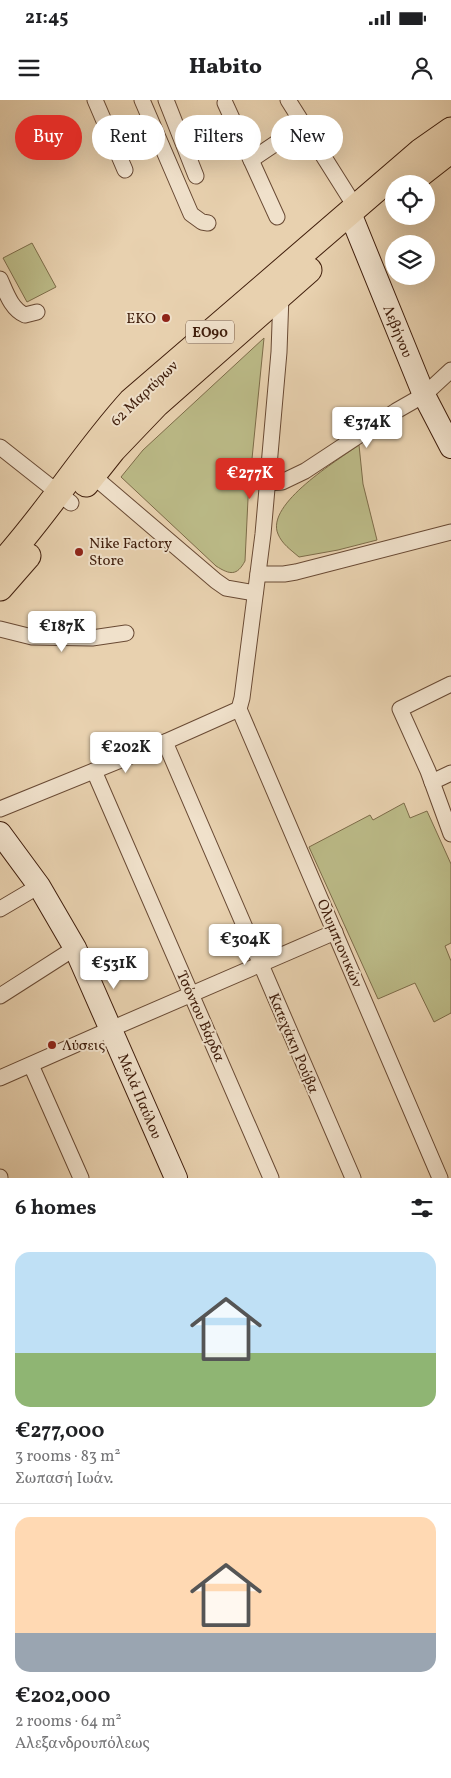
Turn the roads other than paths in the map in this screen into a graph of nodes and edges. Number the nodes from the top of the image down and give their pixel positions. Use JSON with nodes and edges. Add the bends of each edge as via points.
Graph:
{"nodes":[{"id":1,"x":95,"y":100,"type":"edge"},
{"id":2,"x":142,"y":100,"type":"edge"},
{"id":3,"x":166,"y":100,"type":"edge"},
{"id":4,"x":288,"y":100,"type":"edge"},
{"id":5,"x":225,"y":103,"type":"dead end"},
{"id":6,"x":230,"y":115,"type":"edge"},
{"id":7,"x":297,"y":115,"type":"edge"},
{"id":8,"x":451,"y":130,"type":"edge"},
{"id":9,"x":451,"y":150,"type":"edge"},
{"id":10,"x":251,"y":160,"type":"edge"},
{"id":11,"x":323,"y":160,"type":"edge"},
{"id":12,"x":125,"y":170,"type":"dead end"},
{"id":13,"x":419,"y":175,"type":"edge"},
{"id":14,"x":196,"y":176,"type":"dead end"},
{"id":15,"x":385,"y":200,"type":"edge"},
{"id":16,"x":354,"y":216,"type":"junction"},
{"id":17,"x":277,"y":217,"type":"dead end"},
{"id":18,"x":208,"y":223,"type":"dead end"},
{"id":19,"x":0,"y":279,"type":"edge"},
{"id":20,"x":281,"y":295,"type":"junction"},
{"id":21,"x":37,"y":312,"type":"dead end"},
{"id":22,"x":451,"y":370,"type":"edge"},
{"id":23,"x":424,"y":395,"type":"junction"},
{"id":24,"x":0,"y":447,"type":"edge"},
{"id":25,"x":451,"y":447,"type":"edge"},
{"id":26,"x":92,"y":475,"type":"junction"},
{"id":27,"x":267,"y":483,"type":"junction"},
{"id":28,"x":64,"y":498,"type":"junction"},
{"id":29,"x":451,"y":532,"type":"edge"},
{"id":30,"x":0,"y":565,"type":"edge"},
{"id":31,"x":258,"y":574,"type":"junction"},
{"id":32,"x":0,"y":588,"type":"edge"},
{"id":33,"x":255,"y":593,"type":"junction"},
{"id":34,"x":0,"y":629,"type":"edge"},
{"id":35,"x":126,"y":633,"type":"dead end"},
{"id":36,"x":451,"y":684,"type":"edge"},
{"id":37,"x":239,"y":709,"type":"junction"},
{"id":38,"x":165,"y":742,"type":"junction"},
{"id":39,"x":94,"y":771,"type":"junction"},
{"id":40,"x":451,"y":773,"type":"edge"},
{"id":41,"x":432,"y":782,"type":"junction"},
{"id":42,"x":0,"y":808,"type":"edge"},
{"id":43,"x":0,"y":833,"type":"edge"},
{"id":44,"x":451,"y":834,"type":"edge"},
{"id":45,"x":39,"y":886,"type":"junction"},
{"id":46,"x":0,"y":909,"type":"edge"},
{"id":47,"x":335,"y":932,"type":"junction"},
{"id":48,"x":75,"y":948,"type":"junction"},
{"id":49,"x":261,"y":965,"type":"junction"},
{"id":50,"x":191,"y":995,"type":"junction"},
{"id":51,"x":0,"y":996,"type":"edge"},
{"id":52,"x":111,"y":1028,"type":"junction"},
{"id":53,"x":32,"y":1065,"type":"junction"},
{"id":54,"x":0,"y":1078,"type":"edge"},
{"id":55,"x":81,"y":1178,"type":"edge"},
{"id":56,"x":176,"y":1178,"type":"edge"},
{"id":57,"x":271,"y":1178,"type":"edge"},
{"id":58,"x":352,"y":1178,"type":"edge"},
{"id":59,"x":440,"y":1178,"type":"edge"}],
"edges":[{"from":1,"to":12,"type":"street"},
{"from":2,"to":18,"type":"street","via":[[191,214]]},
{"from":3,"to":14,"type":"street"},
{"from":4,"to":7,"type":"street"},
{"from":5,"to":6,"type":"street"},
{"from":8,"to":16,"type":"main road","name":"62 Μαρτύρων","number":"ΕΟ90","via":[[421,151]]},
{"from":9,"to":13,"type":"main road"},
{"from":10,"to":17,"type":"street"},
{"from":11,"to":16,"type":"street"},
{"from":15,"to":16,"type":"main road","name":"62 Μαρτύρων","number":"ΕΟ90"},
{"from":16,"to":20,"type":"main road","name":"62 Μαρτύρων","number":"ΕΟ90"},
{"from":16,"to":23,"type":"street","name":"Λεβήνου"},
{"from":16,"to":28,"type":"main road","name":"62 Μαρτύρων","number":"ΕΟ90","via":[[132,401],[95,444]]},
{"from":19,"to":21,"type":"street","via":[[17,310],[25,315]]},
{"from":20,"to":26,"type":"main road","name":"62 Μαρτύρων","number":"ΕΟ90","via":[[151,410]]},
{"from":20,"to":27,"type":"street"},
{"from":22,"to":23,"type":"street"},
{"from":23,"to":25,"type":"street","name":"Λεβήνου"},
{"from":23,"to":27,"type":"street","via":[[295,477],[275,484]]},
{"from":24,"to":28,"type":"street"},
{"from":26,"to":28,"type":"main road","name":"62 Μαρτύρων","number":"ΕΟ90"},
{"from":26,"to":33,"type":"street","via":[[216,581],[226,588]]},
{"from":27,"to":31,"type":"street"},
{"from":28,"to":30,"type":"main road","name":"62 Μαρτύρων","number":"ΕΟ90"},
{"from":28,"to":32,"type":"main road","name":"62 Μαρτύρων","number":"ΕΟ90"},
{"from":29,"to":31,"type":"street","via":[[296,572]]},
{"from":31,"to":33,"type":"street"},
{"from":33,"to":37,"type":"street"},
{"from":34,"to":35,"type":"street","via":[[32,637],[92,638]]},
{"from":36,"to":41,"type":"street","via":[[400,709]]},
{"from":37,"to":38,"type":"street"},
{"from":37,"to":47,"type":"street","name":"Ολυμπιονικών"},
{"from":38,"to":39,"type":"street"},
{"from":38,"to":49,"type":"street","name":"Κατεχάκη Ρούβα"},
{"from":39,"to":42,"type":"street"},
{"from":39,"to":50,"type":"street","name":"Τσόντου Βάρδα"},
{"from":40,"to":41,"type":"street"},
{"from":41,"to":44,"type":"street"},
{"from":43,"to":45,"type":"street","name":"Μελά Παύλου"},
{"from":45,"to":46,"type":"street"},
{"from":45,"to":48,"type":"street","name":"Μελά Παύλου"},
{"from":47,"to":49,"type":"street"},
{"from":47,"to":59,"type":"street","name":"Ολυμπιονικών"},
{"from":48,"to":51,"type":"street"},
{"from":48,"to":52,"type":"street","name":"Μελά Παύλου"},
{"from":49,"to":50,"type":"street"},
{"from":49,"to":58,"type":"street","name":"Κατεχάκη Ρούβα"},
{"from":50,"to":52,"type":"street"},
{"from":50,"to":57,"type":"street","name":"Τσόντου Βάρδα"},
{"from":52,"to":53,"type":"street"},
{"from":52,"to":56,"type":"street","name":"Μελά Παύλου"},
{"from":53,"to":54,"type":"street"},
{"from":53,"to":55,"type":"street"}]}
